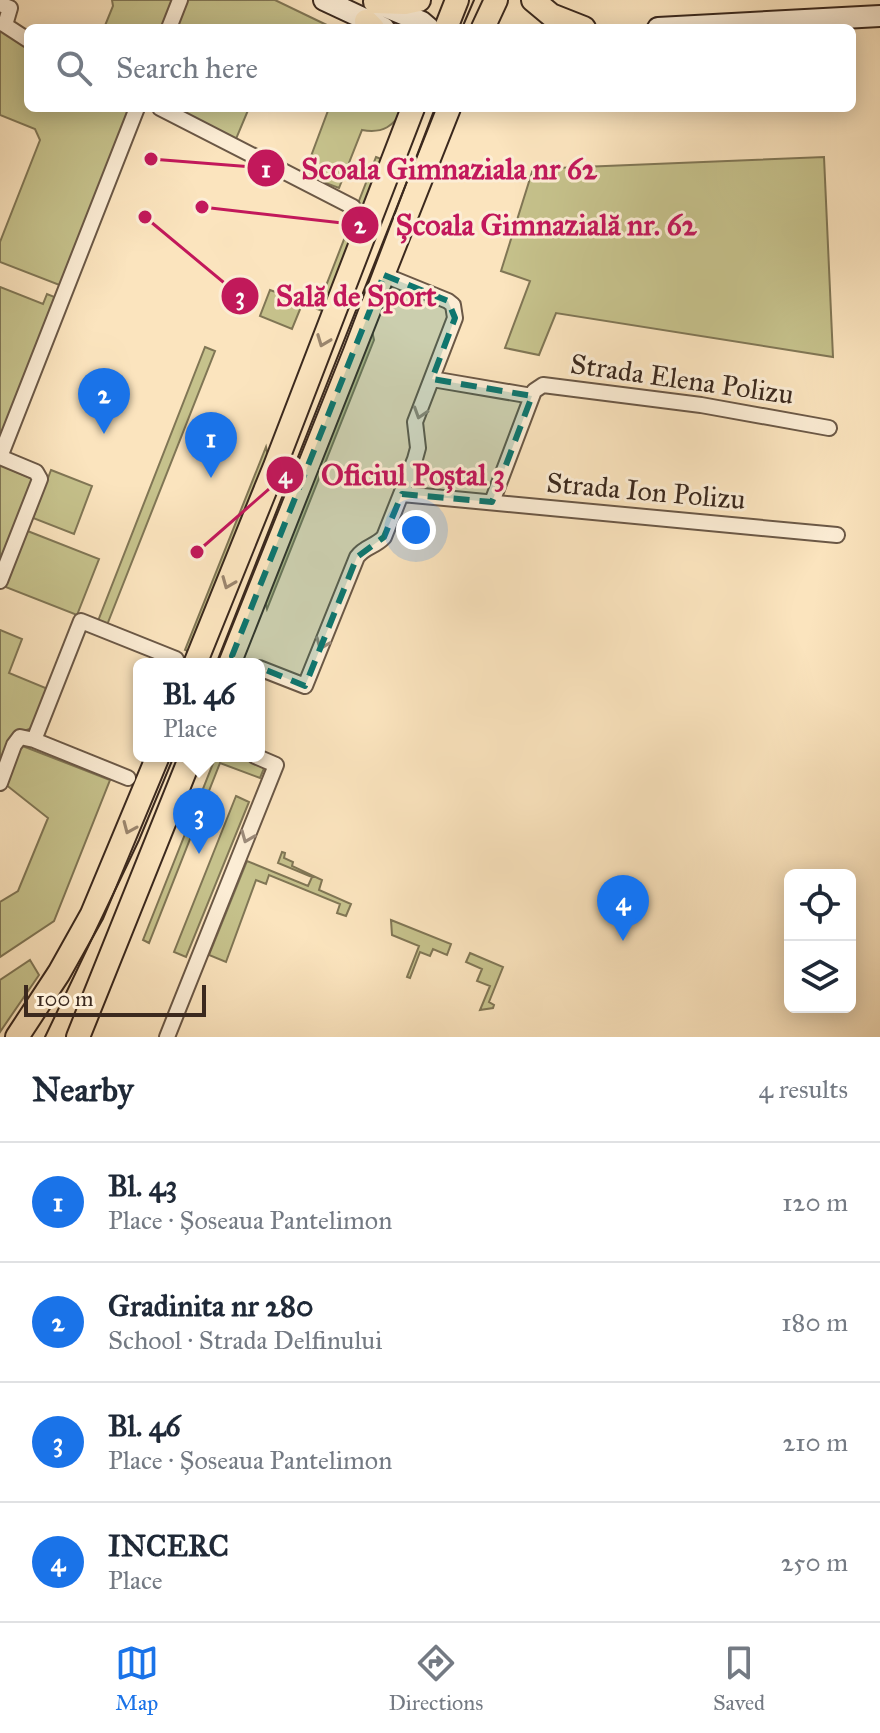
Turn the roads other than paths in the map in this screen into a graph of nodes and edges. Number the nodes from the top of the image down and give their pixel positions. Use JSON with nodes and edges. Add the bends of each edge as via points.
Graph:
{"nodes":[{"id":1,"x":180,"y":0,"type":"edge"},
{"id":2,"x":324,"y":0,"type":"edge"},
{"id":3,"x":419,"y":0,"type":"edge"},
{"id":4,"x":457,"y":0,"type":"edge"},
{"id":5,"x":496,"y":0,"type":"edge"},
{"id":6,"x":533,"y":0,"type":"edge"},
{"id":7,"x":0,"y":4,"type":"edge"},
{"id":8,"x":374,"y":16,"type":"edge"},
{"id":9,"x":880,"y":16,"type":"edge"},
{"id":10,"x":171,"y":24,"type":"edge"},
{"id":11,"x":424,"y":24,"type":"edge"},
{"id":12,"x":448,"y":24,"type":"edge"},
{"id":13,"x":485,"y":24,"type":"edge"},
{"id":14,"x":574,"y":24,"type":"edge"},
{"id":15,"x":732,"y":24,"type":"edge"},
{"id":16,"x":24,"y":37,"type":"edge"},
{"id":17,"x":135,"y":112,"type":"edge"},
{"id":18,"x":168,"y":112,"type":"edge"},
{"id":19,"x":411,"y":112,"type":"edge"},
{"id":20,"x":447,"y":112,"type":"edge"},
{"id":21,"x":353,"y":207,"type":"dead end"},
{"id":22,"x":384,"y":275,"type":"junction"},
{"id":23,"x":432,"y":379,"type":"junction"},
{"id":24,"x":532,"y":396,"type":"junction"},
{"id":25,"x":829,"y":428,"type":"dead end"},
{"id":26,"x":402,"y":494,"type":"junction"},
{"id":27,"x":492,"y":502,"type":"junction"},
{"id":28,"x":837,"y":535,"type":"dead end"},
{"id":29,"x":0,"y":581,"type":"edge"},
{"id":30,"x":177,"y":658,"type":"edge"},
{"id":31,"x":186,"y":658,"type":"edge"},
{"id":32,"x":238,"y":658,"type":"edge"},
{"id":33,"x":265,"y":670,"type":"edge"},
{"id":34,"x":34,"y":740,"type":"junction"},
{"id":35,"x":265,"y":760,"type":"edge"},
{"id":36,"x":155,"y":762,"type":"edge"},
{"id":37,"x":189,"y":762,"type":"edge"},
{"id":38,"x":128,"y":778,"type":"dead end"},
{"id":39,"x":0,"y":783,"type":"edge"},
{"id":40,"x":17,"y":1037,"type":"edge"},
{"id":41,"x":78,"y":1037,"type":"edge"},
{"id":42,"x":167,"y":1037,"type":"edge"}],
"edges":[{"from":1,"to":10,"type":"street"},
{"from":2,"to":8,"type":"main road"},
{"from":3,"to":8,"type":"main road"},
{"from":4,"to":12,"type":"main road"},
{"from":5,"to":13,"type":"main road"},
{"from":6,"to":14,"type":"main road"},
{"from":7,"to":16,"type":"street","via":[[10,8],[5,25]]},
{"from":8,"to":11,"type":"main road"},
{"from":9,"to":15,"type":"main road"},
{"from":17,"to":29,"type":"street","via":[[0,457],[36,472],[40,479]]},
{"from":18,"to":21,"type":"street"},
{"from":19,"to":31,"type":"main road","one_way":true,"via":[[275,466]]},
{"from":20,"to":22,"type":"main road"},
{"from":22,"to":23,"type":"street","via":[[453,305],[455,318]]},
{"from":22,"to":32,"type":"main road"},
{"from":23,"to":24,"type":"street","name":"Strada Elena Polizu"},
{"from":23,"to":26,"type":"street","one_way":true,"via":[[415,422],[418,448]]},
{"from":24,"to":25,"type":"street","name":"Strada Elena Polizu","via":[[543,385]]},
{"from":24,"to":27,"type":"street","name":"Strada Elena Polizu"},
{"from":26,"to":27,"type":"street","name":"Strada Ion Polizu"},
{"from":26,"to":33,"type":"street","one_way":true,"via":[[384,537],[357,557],[305,686]]},
{"from":27,"to":28,"type":"street","name":"Strada Ion Polizu"},
{"from":30,"to":34,"type":"street","via":[[81,621]]},
{"from":34,"to":38,"type":"street"},
{"from":34,"to":39,"type":"street","via":[[17,740]]},
{"from":35,"to":42,"type":"street","one_way":true,"via":[[276,765]]},
{"from":36,"to":40,"type":"main road","one_way":true,"via":[[92,914]]},
{"from":37,"to":41,"type":"main road"}]}
